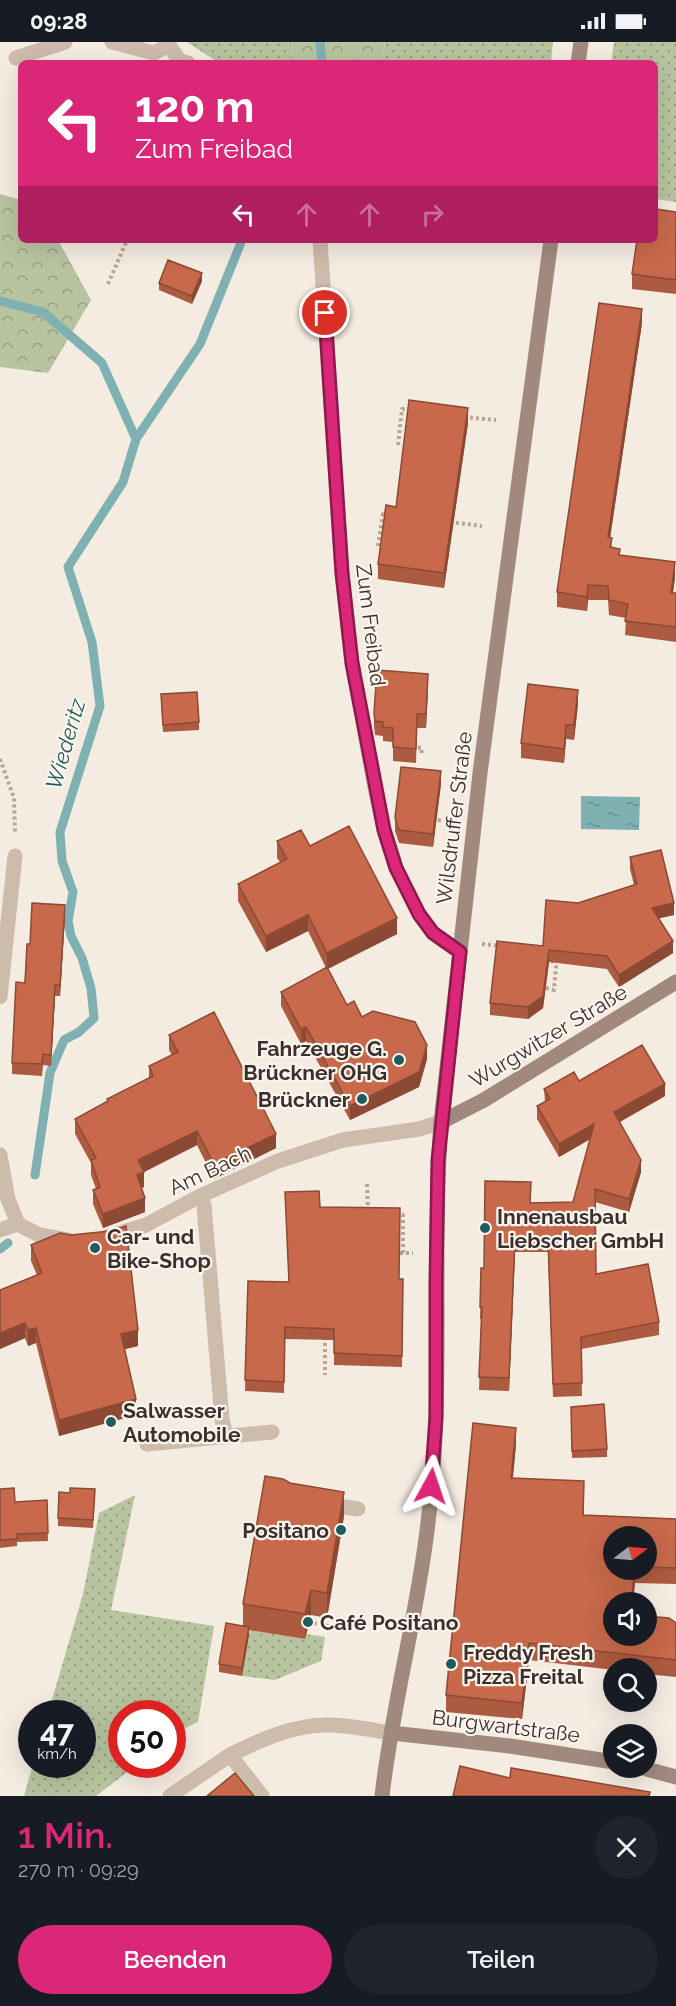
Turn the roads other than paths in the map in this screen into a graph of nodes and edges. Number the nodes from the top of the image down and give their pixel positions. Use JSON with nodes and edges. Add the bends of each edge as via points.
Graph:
{"nodes":[{"id":1,"x":65,"y":42,"type":"edge"},
{"id":2,"x":112,"y":42,"type":"edge"},
{"id":3,"x":581,"y":42,"type":"edge"},
{"id":4,"x":167,"y":44,"type":"edge"},
{"id":5,"x":16,"y":58,"type":"dead end"},
{"id":6,"x":179,"y":60,"type":"edge"},
{"id":7,"x":578,"y":60,"type":"edge"},
{"id":8,"x":320,"y":243,"type":"edge"},
{"id":9,"x":550,"y":243,"type":"edge"},
{"id":10,"x":15,"y":856,"type":"road end"},
{"id":11,"x":460,"y":952,"type":"junction"},
{"id":12,"x":676,"y":982,"type":"edge"},
{"id":13,"x":0,"y":997,"type":"edge"},
{"id":14,"x":441,"y":1122,"type":"junction"},
{"id":15,"x":0,"y":1155,"type":"edge"},
{"id":16,"x":204,"y":1205,"type":"dead end"},
{"id":17,"x":18,"y":1224,"type":"junction"},
{"id":18,"x":0,"y":1230,"type":"edge"},
{"id":19,"x":272,"y":1432,"type":"dead end"},
{"id":20,"x":226,"y":1437,"type":"junction"},
{"id":21,"x":147,"y":1444,"type":"dead end"},
{"id":22,"x":310,"y":1501,"type":"edge"},
{"id":23,"x":358,"y":1509,"type":"dead end"},
{"id":24,"x":392,"y":1733,"type":"junction"},
{"id":25,"x":230,"y":1755,"type":"junction"},
{"id":26,"x":603,"y":1760,"type":"edge"},
{"id":27,"x":657,"y":1772,"type":"edge"},
{"id":28,"x":676,"y":1777,"type":"edge"},
{"id":29,"x":170,"y":1796,"type":"edge"},
{"id":30,"x":262,"y":1796,"type":"edge"},
{"id":31,"x":382,"y":1796,"type":"edge"}],
"edges":[{"from":1,"to":5,"type":"street"},
{"from":2,"to":4,"type":"street","via":[[153,53]]},
{"from":3,"to":7,"type":"main road"},
{"from":4,"to":6,"type":"street"},
{"from":8,"to":11,"type":"street","name":"Zum Freibad","via":[[342,573],[352,663],[375,788],[396,868],[414,905],[433,933]]},
{"from":9,"to":11,"type":"main road","name":"Wilsdruffer Straße"},
{"from":10,"to":13,"type":"street"},
{"from":11,"to":14,"type":"main road","name":"Wilsdruffer Straße"},
{"from":12,"to":14,"type":"main road","name":"Wurgwitzer Straße","via":[[484,1100]]},
{"from":14,"to":17,"type":"street","name":"Am Bach","via":[[331,1143],[278,1161],[146,1225],[117,1235],[70,1241],[39,1235]]},
{"from":14,"to":24,"type":"main road","name":"Wilsdruffer Straße","via":[[436,1418],[427,1531]]},
{"from":15,"to":17,"type":"street","via":[[8,1199]]},
{"from":16,"to":20,"type":"street"},
{"from":17,"to":18,"type":"street"},
{"from":19,"to":20,"type":"street"},
{"from":20,"to":21,"type":"street"},
{"from":22,"to":23,"type":"street"},
{"from":24,"to":25,"type":"street","via":[[327,1725],[267,1737]]},
{"from":24,"to":26,"type":"main road","name":"Burgwartstraße"},
{"from":24,"to":31,"type":"main road","name":"Wilsdruffer Straße"},
{"from":25,"to":29,"type":"street"},
{"from":25,"to":30,"type":"street"},
{"from":27,"to":28,"type":"main road"}]}
